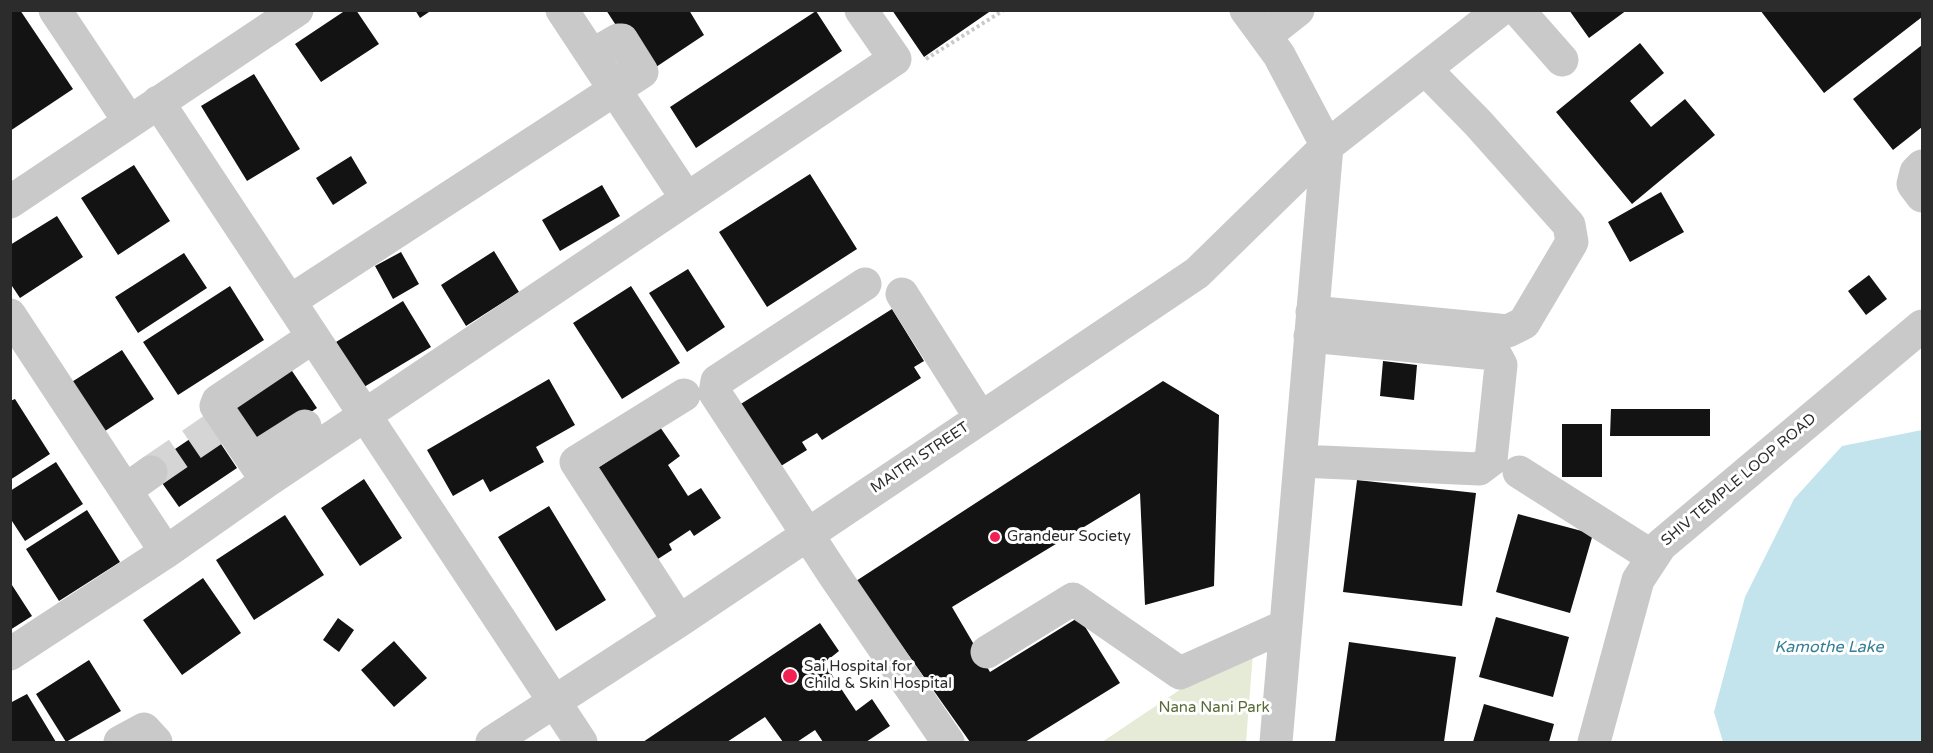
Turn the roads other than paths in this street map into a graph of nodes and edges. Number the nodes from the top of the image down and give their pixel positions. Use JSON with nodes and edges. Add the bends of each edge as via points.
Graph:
{"nodes":[{"id":1,"x":55,"y":10,"type":"edge"},
{"id":2,"x":297,"y":10,"type":"edge"},
{"id":3,"x":562,"y":10,"type":"edge"},
{"id":4,"x":861,"y":10,"type":"edge"},
{"id":5,"x":1298,"y":10,"type":"edge"},
{"id":6,"x":1500,"y":10,"type":"edge"},
{"id":7,"x":1518,"y":10,"type":"edge"},
{"id":8,"x":1256,"y":23,"type":"edge"},
{"id":9,"x":1562,"y":60,"type":"dead end"},
{"id":10,"x":1425,"y":69,"type":"junction"},
{"id":11,"x":615,"y":90,"type":"junction"},
{"id":12,"x":158,"y":102,"type":"junction"},
{"id":13,"x":129,"y":121,"type":"junction"},
{"id":14,"x":1327,"y":146,"type":"junction"},
{"id":15,"x":1923,"y":166,"type":"edge"},
{"id":16,"x":1923,"y":196,"type":"edge"},
{"id":17,"x":687,"y":199,"type":"junction"},
{"id":18,"x":10,"y":202,"type":"edge"},
{"id":19,"x":865,"y":284,"type":"dead end"},
{"id":20,"x":902,"y":294,"type":"dead end"},
{"id":21,"x":290,"y":301,"type":"junction"},
{"id":22,"x":10,"y":315,"type":"edge"},
{"id":23,"x":1311,"y":324,"type":"junction"},
{"id":24,"x":1923,"y":326,"type":"edge"},
{"id":25,"x":313,"y":337,"type":"junction"},
{"id":26,"x":684,"y":395,"type":"dead end"},
{"id":27,"x":365,"y":415,"type":"junction"},
{"id":28,"x":980,"y":417,"type":"junction"},
{"id":29,"x":305,"y":426,"type":"dead end"},
{"id":30,"x":214,"y":429,"type":"dead end"},
{"id":31,"x":1300,"y":461,"type":"junction"},
{"id":32,"x":1519,"y":472,"type":"dead end"},
{"id":33,"x":259,"y":476,"type":"junction"},
{"id":34,"x":808,"y":534,"type":"junction"},
{"id":35,"x":166,"y":552,"type":"junction"},
{"id":36,"x":1653,"y":557,"type":"junction"},
{"id":37,"x":679,"y":621,"type":"junction"},
{"id":38,"x":1286,"y":626,"type":"junction"},
{"id":39,"x":987,"y":652,"type":"dead end"},
{"id":40,"x":10,"y":654,"type":"edge"},
{"id":41,"x":554,"y":701,"type":"junction"},
{"id":42,"x":120,"y":742,"type":"edge"},
{"id":43,"x":156,"y":742,"type":"edge"},
{"id":44,"x":492,"y":742,"type":"edge"},
{"id":45,"x":581,"y":742,"type":"edge"},
{"id":46,"x":948,"y":742,"type":"edge"},
{"id":47,"x":1276,"y":742,"type":"edge"},
{"id":48,"x":1594,"y":742,"type":"edge"}],
"edges":[{"from":1,"to":13,"type":"street"},
{"from":2,"to":12,"type":"street"},
{"from":3,"to":11,"type":"street"},
{"from":4,"to":17,"type":"street","via":[[895,60]]},
{"from":5,"to":8,"type":"street"},
{"from":6,"to":10,"type":"street","name":"MAITRI STREET"},
{"from":7,"to":9,"type":"street"},
{"from":8,"to":14,"type":"street","via":[[1279,55]]},
{"from":10,"to":14,"type":"street","name":"MAITRI STREET"},
{"from":10,"to":23,"type":"street","via":[[1569,225],[1572,243],[1524,323],[1508,332]]},
{"from":11,"to":17,"type":"street"},
{"from":11,"to":21,"type":"street"},
{"from":12,"to":13,"type":"street"},
{"from":12,"to":21,"type":"street"},
{"from":13,"to":18,"type":"street"},
{"from":14,"to":23,"type":"street"},
{"from":14,"to":28,"type":"street","name":"MAITRI STREET","via":[[1197,273]]},
{"from":15,"to":16,"type":"street","via":[[1916,172],[1913,184]]},
{"from":17,"to":27,"type":"street"},
{"from":19,"to":34,"type":"street","via":[[717,381],[715,393]]},
{"from":20,"to":28,"type":"street"},
{"from":21,"to":25,"type":"street"},
{"from":22,"to":35,"type":"street","via":[[139,481]]},
{"from":23,"to":31,"type":"street"},
{"from":23,"to":31,"type":"street","via":[[1495,354],[1501,365],[1491,460],[1479,470]]},
{"from":24,"to":36,"type":"street","name":"SHIV TEMPLE LOOP ROAD","via":[[1661,545]]},
{"from":25,"to":27,"type":"street"},
{"from":25,"to":33,"type":"street","via":[[216,406]]},
{"from":26,"to":37,"type":"street","via":[[576,462]]},
{"from":27,"to":33,"type":"street"},
{"from":27,"to":41,"type":"street"},
{"from":28,"to":34,"type":"street","name":"MAITRI STREET"},
{"from":29,"to":33,"type":"street"},
{"from":30,"to":33,"type":"street"},
{"from":31,"to":38,"type":"street"},
{"from":32,"to":36,"type":"street"},
{"from":33,"to":35,"type":"street"},
{"from":34,"to":37,"type":"street","name":"MAITRI STREET"},
{"from":34,"to":46,"type":"street"},
{"from":35,"to":40,"type":"street"},
{"from":36,"to":48,"type":"street","name":"SHIV TEMPLE LOOP ROAD","via":[[1638,580]]},
{"from":37,"to":41,"type":"street","name":"MAITRI STREET"},
{"from":38,"to":39,"type":"street","via":[[1180,673],[1073,599]]},
{"from":38,"to":47,"type":"street"},
{"from":41,"to":44,"type":"street","name":"MAITRI STREET"},
{"from":41,"to":45,"type":"street"},
{"from":42,"to":43,"type":"street","via":[[144,729]]}]}
